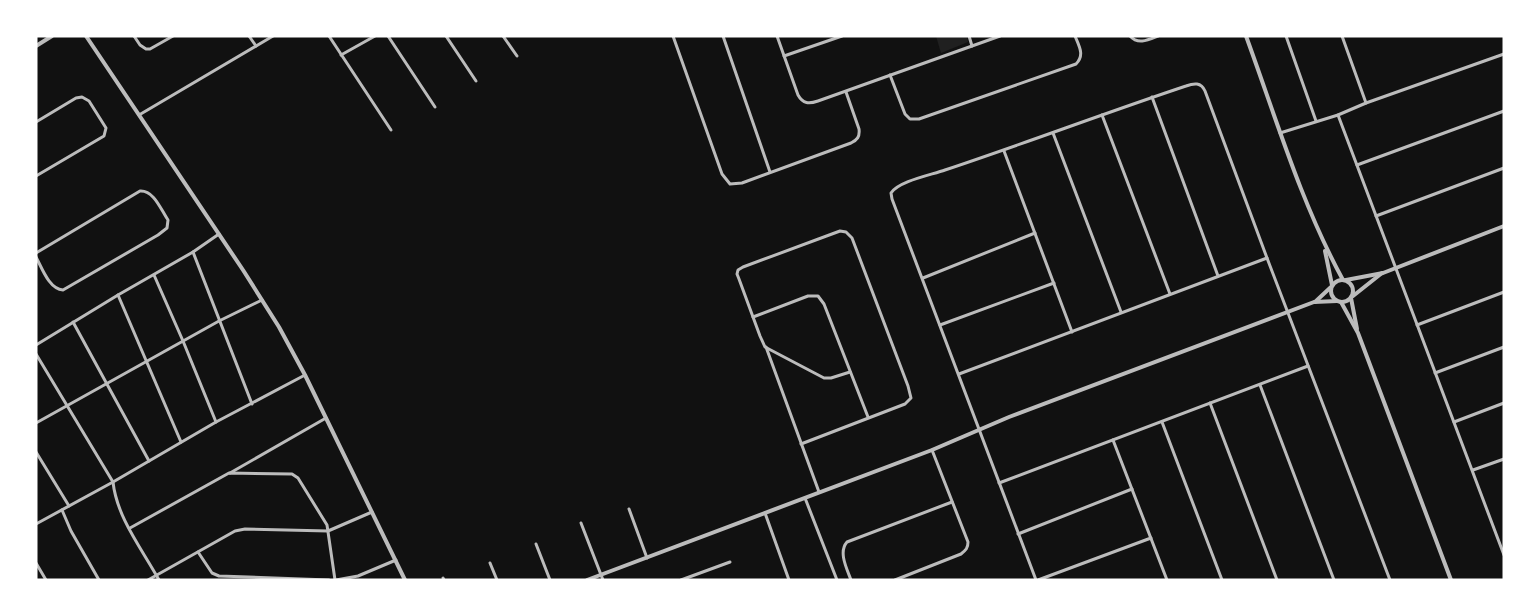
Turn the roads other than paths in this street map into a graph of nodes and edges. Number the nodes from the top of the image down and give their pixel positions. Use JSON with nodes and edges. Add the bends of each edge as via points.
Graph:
{"nodes":[{"id":1,"x":52,"y":36,"type":"edge"},
{"id":2,"x":86,"y":36,"type":"edge"},
{"id":3,"x":134,"y":36,"type":"edge"},
{"id":4,"x":173,"y":36,"type":"edge"},
{"id":5,"x":249,"y":36,"type":"edge"},
{"id":6,"x":273,"y":36,"type":"edge"},
{"id":7,"x":328,"y":36,"type":"edge"},
{"id":8,"x":375,"y":36,"type":"edge"},
{"id":9,"x":388,"y":36,"type":"edge"},
{"id":10,"x":446,"y":36,"type":"edge"},
{"id":11,"x":503,"y":36,"type":"edge"},
{"id":12,"x":673,"y":36,"type":"edge"},
{"id":13,"x":723,"y":36,"type":"edge"},
{"id":14,"x":777,"y":36,"type":"edge"},
{"id":15,"x":842,"y":36,"type":"edge"},
{"id":16,"x":969,"y":36,"type":"edge"},
{"id":17,"x":1000,"y":36,"type":"edge"},
{"id":18,"x":1075,"y":36,"type":"edge"},
{"id":19,"x":1130,"y":36,"type":"edge"},
{"id":20,"x":1158,"y":36,"type":"edge"},
{"id":21,"x":1246,"y":36,"type":"edge"},
{"id":22,"x":1286,"y":36,"type":"edge"},
{"id":23,"x":1342,"y":36,"type":"edge"},
{"id":24,"x":831,"y":38,"type":"edge"},
{"id":25,"x":36,"y":46,"type":"edge"},
{"id":26,"x":256,"y":46,"type":"junction"},
{"id":27,"x":972,"y":46,"type":"junction"},
{"id":28,"x":1504,"y":54,"type":"edge"},
{"id":29,"x":342,"y":55,"type":"junction"},
{"id":30,"x":517,"y":56,"type":"dead end"},
{"id":31,"x":784,"y":56,"type":"junction"},
{"id":32,"x":890,"y":75,"type":"junction"},
{"id":33,"x":476,"y":81,"type":"dead end"},
{"id":34,"x":846,"y":92,"type":"junction"},
{"id":35,"x":1152,"y":97,"type":"junction"},
{"id":36,"x":1366,"y":103,"type":"junction"},
{"id":37,"x":435,"y":107,"type":"dead end"},
{"id":38,"x":1504,"y":111,"type":"edge"},
{"id":39,"x":139,"y":115,"type":"junction"},
{"id":40,"x":1102,"y":115,"type":"junction"},
{"id":41,"x":1338,"y":115,"type":"junction"},
{"id":42,"x":1316,"y":121,"type":"junction"},
{"id":43,"x":36,"y":122,"type":"edge"},
{"id":44,"x":391,"y":130,"type":"dead end"},
{"id":45,"x":1053,"y":133,"type":"junction"},
{"id":46,"x":1280,"y":133,"type":"junction"},
{"id":47,"x":1004,"y":150,"type":"junction"},
{"id":48,"x":1357,"y":165,"type":"junction"},
{"id":49,"x":1504,"y":168,"type":"edge"},
{"id":50,"x":771,"y":172,"type":"junction"},
{"id":51,"x":36,"y":176,"type":"edge"},
{"id":52,"x":1376,"y":216,"type":"junction"},
{"id":53,"x":1504,"y":226,"type":"edge"},
{"id":54,"x":1035,"y":233,"type":"junction"},
{"id":55,"x":219,"y":234,"type":"junction"},
{"id":56,"x":1324,"y":246,"type":"junction"},
{"id":57,"x":194,"y":252,"type":"junction"},
{"id":58,"x":36,"y":255,"type":"edge"},
{"id":59,"x":1267,"y":258,"type":"junction"},
{"id":60,"x":1395,"y":268,"type":"junction"},
{"id":61,"x":1383,"y":273,"type":"junction"},
{"id":62,"x":154,"y":274,"type":"junction"},
{"id":63,"x":1218,"y":276,"type":"junction"},
{"id":64,"x":923,"y":278,"type":"junction"},
{"id":65,"x":1344,"y":280,"type":"junction"},
{"id":66,"x":1054,"y":282,"type":"junction"},
{"id":67,"x":1332,"y":286,"type":"junction"},
{"id":68,"x":1504,"y":292,"type":"edge"},
{"id":69,"x":1170,"y":294,"type":"junction"},
{"id":70,"x":118,"y":295,"type":"junction"},
{"id":71,"x":1351,"y":297,"type":"junction"},
{"id":72,"x":262,"y":300,"type":"junction"},
{"id":73,"x":1314,"y":302,"type":"junction"},
{"id":74,"x":1339,"y":302,"type":"junction"},
{"id":75,"x":1120,"y":312,"type":"junction"},
{"id":76,"x":1288,"y":312,"type":"junction"},
{"id":77,"x":753,"y":317,"type":"junction"},
{"id":78,"x":219,"y":321,"type":"junction"},
{"id":79,"x":73,"y":322,"type":"junction"},
{"id":80,"x":940,"y":325,"type":"junction"},
{"id":81,"x":1417,"y":325,"type":"junction"},
{"id":82,"x":1072,"y":332,"type":"junction"},
{"id":83,"x":1358,"y":333,"type":"junction"},
{"id":84,"x":183,"y":341,"type":"junction"},
{"id":85,"x":36,"y":345,"type":"edge"},
{"id":86,"x":765,"y":347,"type":"junction"},
{"id":87,"x":1504,"y":347,"type":"edge"},
{"id":88,"x":36,"y":354,"type":"edge"},
{"id":89,"x":146,"y":362,"type":"junction"},
{"id":90,"x":1308,"y":366,"type":"junction"},
{"id":91,"x":850,"y":372,"type":"junction"},
{"id":92,"x":1435,"y":373,"type":"junction"},
{"id":93,"x":958,"y":374,"type":"junction"},
{"id":94,"x":305,"y":375,"type":"junction"},
{"id":95,"x":106,"y":384,"type":"junction"},
{"id":96,"x":1260,"y":385,"type":"junction"},
{"id":97,"x":1210,"y":403,"type":"junction"},
{"id":98,"x":1504,"y":403,"type":"edge"},
{"id":99,"x":252,"y":405,"type":"junction"},
{"id":100,"x":67,"y":406,"type":"junction"},
{"id":101,"x":868,"y":417,"type":"junction"},
{"id":102,"x":326,"y":418,"type":"junction"},
{"id":103,"x":216,"y":422,"type":"junction"},
{"id":104,"x":1162,"y":422,"type":"junction"},
{"id":105,"x":1454,"y":422,"type":"junction"},
{"id":106,"x":36,"y":423,"type":"edge"},
{"id":107,"x":978,"y":431,"type":"junction"},
{"id":108,"x":1113,"y":440,"type":"junction"},
{"id":109,"x":181,"y":442,"type":"junction"},
{"id":110,"x":801,"y":444,"type":"junction"},
{"id":111,"x":932,"y":450,"type":"junction"},
{"id":112,"x":36,"y":452,"type":"edge"},
{"id":113,"x":1504,"y":459,"type":"edge"},
{"id":114,"x":149,"y":461,"type":"junction"},
{"id":115,"x":1473,"y":470,"type":"junction"},
{"id":116,"x":229,"y":473,"type":"junction"},
{"id":117,"x":113,"y":482,"type":"junction"},
{"id":118,"x":999,"y":483,"type":"junction"},
{"id":119,"x":1132,"y":489,"type":"junction"},
{"id":120,"x":819,"y":492,"type":"junction"},
{"id":121,"x":805,"y":498,"type":"junction"},
{"id":122,"x":952,"y":502,"type":"junction"},
{"id":123,"x":69,"y":506,"type":"junction"},
{"id":124,"x":629,"y":509,"type":"dead end"},
{"id":125,"x":62,"y":510,"type":"junction"},
{"id":126,"x":372,"y":512,"type":"junction"},
{"id":127,"x":765,"y":513,"type":"junction"},
{"id":128,"x":581,"y":523,"type":"dead end"},
{"id":129,"x":36,"y":524,"type":"edge"},
{"id":130,"x":130,"y":528,"type":"junction"},
{"id":131,"x":328,"y":531,"type":"junction"},
{"id":132,"x":1018,"y":534,"type":"junction"},
{"id":133,"x":1151,"y":538,"type":"junction"},
{"id":134,"x":536,"y":543,"type":"dead end"},
{"id":135,"x":198,"y":552,"type":"junction"},
{"id":136,"x":1504,"y":555,"type":"edge"},
{"id":137,"x":647,"y":558,"type":"junction"},
{"id":138,"x":396,"y":560,"type":"junction"},
{"id":139,"x":730,"y":562,"type":"dead end"},
{"id":140,"x":36,"y":563,"type":"edge"},
{"id":141,"x":490,"y":563,"type":"dead end"},
{"id":142,"x":157,"y":575,"type":"junction"},
{"id":143,"x":602,"y":577,"type":"edge"},
{"id":144,"x":46,"y":580,"type":"edge"},
{"id":145,"x":99,"y":580,"type":"edge"},
{"id":146,"x":148,"y":580,"type":"edge"},
{"id":147,"x":159,"y":580,"type":"edge"},
{"id":148,"x":328,"y":580,"type":"edge"},
{"id":149,"x":335,"y":580,"type":"edge"},
{"id":150,"x":405,"y":580,"type":"edge"},
{"id":151,"x":497,"y":580,"type":"edge"},
{"id":152,"x":550,"y":580,"type":"edge"},
{"id":153,"x":587,"y":580,"type":"edge"},
{"id":154,"x":681,"y":580,"type":"edge"},
{"id":155,"x":789,"y":580,"type":"edge"},
{"id":156,"x":837,"y":580,"type":"edge"},
{"id":157,"x":851,"y":580,"type":"edge"},
{"id":158,"x":895,"y":580,"type":"edge"},
{"id":159,"x":1037,"y":580,"type":"edge"},
{"id":160,"x":1167,"y":580,"type":"edge"},
{"id":161,"x":1222,"y":580,"type":"edge"},
{"id":162,"x":1278,"y":580,"type":"edge"},
{"id":163,"x":1334,"y":580,"type":"edge"},
{"id":164,"x":1390,"y":580,"type":"edge"},
{"id":165,"x":1451,"y":580,"type":"edge"}],
"edges":[{"from":1,"to":25,"type":"street"},
{"from":2,"to":39,"type":"street"},
{"from":3,"to":4,"type":"street","via":[[146,50]]},
{"from":5,"to":26,"type":"street"},
{"from":6,"to":26,"type":"street"},
{"from":7,"to":29,"type":"street"},
{"from":8,"to":29,"type":"street"},
{"from":9,"to":37,"type":"street"},
{"from":10,"to":33,"type":"street"},
{"from":11,"to":30,"type":"street"},
{"from":12,"to":50,"type":"street","via":[[724,179],[737,184]]},
{"from":13,"to":50,"type":"street"},
{"from":14,"to":31,"type":"street"},
{"from":15,"to":24,"type":"street"},
{"from":16,"to":27,"type":"street"},
{"from":17,"to":27,"type":"street"},
{"from":18,"to":32,"type":"street","via":[[1081,57],[1072,66],[919,119],[910,119],[905,114]]},
{"from":19,"to":20,"type":"street","via":[[1139,41]]},
{"from":21,"to":46,"type":"street"},
{"from":22,"to":42,"type":"street"},
{"from":23,"to":36,"type":"street"},
{"from":24,"to":31,"type":"street"},
{"from":26,"to":39,"type":"street"},
{"from":27,"to":32,"type":"street"},
{"from":28,"to":36,"type":"street"},
{"from":29,"to":44,"type":"street"},
{"from":31,"to":34,"type":"street","via":[[804,103]]},
{"from":32,"to":34,"type":"street"},
{"from":34,"to":50,"type":"street","via":[[859,129],[857,139]]},
{"from":35,"to":40,"type":"street"},
{"from":35,"to":59,"type":"street","via":[[1200,84]]},
{"from":35,"to":63,"type":"street"},
{"from":36,"to":41,"type":"street"},
{"from":38,"to":48,"type":"street"},
{"from":39,"to":55,"type":"street"},
{"from":40,"to":45,"type":"street"},
{"from":40,"to":69,"type":"street"},
{"from":41,"to":42,"type":"street"},
{"from":41,"to":48,"type":"street"},
{"from":42,"to":46,"type":"street"},
{"from":43,"to":51,"type":"street","via":[[82,97],[89,101],[106,128],[104,136]]},
{"from":45,"to":47,"type":"street"},
{"from":45,"to":75,"type":"street"},
{"from":46,"to":56,"type":"street"},
{"from":47,"to":54,"type":"street"},
{"from":47,"to":64,"type":"street","via":[[901,185],[891,193]]},
{"from":48,"to":52,"type":"street"},
{"from":49,"to":52,"type":"street"},
{"from":52,"to":60,"type":"street"},
{"from":53,"to":60,"type":"street"},
{"from":54,"to":64,"type":"street"},
{"from":54,"to":66,"type":"street"},
{"from":55,"to":57,"type":"street"},
{"from":55,"to":72,"type":"street"},
{"from":56,"to":65,"type":"street"},
{"from":56,"to":67,"type":"street"},
{"from":57,"to":62,"type":"street"},
{"from":57,"to":78,"type":"street"},
{"from":58,"to":58,"type":"street","via":[[140,191],[150,194],[168,220],[167,228],[158,236],[63,290],[52,285]]},
{"from":59,"to":63,"type":"street"},
{"from":59,"to":76,"type":"street"},
{"from":60,"to":61,"type":"street"},
{"from":60,"to":81,"type":"street"},
{"from":61,"to":65,"type":"street"},
{"from":61,"to":71,"type":"street"},
{"from":62,"to":70,"type":"street"},
{"from":62,"to":84,"type":"street"},
{"from":63,"to":69,"type":"street"},
{"from":64,"to":80,"type":"street"},
{"from":65,"to":67,"type":"street"},
{"from":65,"to":71,"type":"street","via":[[1352,286]]},
{"from":66,"to":80,"type":"street"},
{"from":66,"to":82,"type":"street"},
{"from":67,"to":73,"type":"street"},
{"from":67,"to":74,"type":"street","via":[[1331,293]]},
{"from":68,"to":81,"type":"street"},
{"from":69,"to":75,"type":"street"},
{"from":70,"to":79,"type":"street"},
{"from":70,"to":89,"type":"street"},
{"from":71,"to":74,"type":"street"},
{"from":71,"to":83,"type":"street"},
{"from":72,"to":78,"type":"street"},
{"from":72,"to":94,"type":"street"},
{"from":73,"to":74,"type":"street"},
{"from":73,"to":76,"type":"street"},
{"from":74,"to":83,"type":"street"},
{"from":75,"to":82,"type":"street"},
{"from":76,"to":90,"type":"street"},
{"from":76,"to":107,"type":"street"},
{"from":77,"to":86,"type":"street"},
{"from":77,"to":91,"type":"street","via":[[801,298],[818,296]]},
{"from":77,"to":101,"type":"street","via":[[738,270],[840,231],[848,233],[911,395],[905,404]]},
{"from":78,"to":84,"type":"street"},
{"from":78,"to":99,"type":"street"},
{"from":79,"to":85,"type":"street"},
{"from":79,"to":95,"type":"street"},
{"from":80,"to":93,"type":"street"},
{"from":81,"to":92,"type":"street"},
{"from":82,"to":93,"type":"street"},
{"from":83,"to":165,"type":"street"},
{"from":84,"to":89,"type":"street"},
{"from":84,"to":103,"type":"street"},
{"from":86,"to":91,"type":"street","via":[[824,378]]},
{"from":86,"to":110,"type":"street"},
{"from":87,"to":92,"type":"street"},
{"from":88,"to":100,"type":"street"},
{"from":89,"to":95,"type":"street"},
{"from":89,"to":109,"type":"street"},
{"from":90,"to":96,"type":"street"},
{"from":90,"to":164,"type":"street"},
{"from":91,"to":101,"type":"street"},
{"from":92,"to":105,"type":"street"},
{"from":93,"to":107,"type":"street"},
{"from":94,"to":99,"type":"street"},
{"from":94,"to":102,"type":"street"},
{"from":95,"to":100,"type":"street"},
{"from":95,"to":114,"type":"street"},
{"from":96,"to":97,"type":"street"},
{"from":96,"to":163,"type":"street"},
{"from":97,"to":104,"type":"street"},
{"from":97,"to":162,"type":"street"},
{"from":98,"to":105,"type":"street"},
{"from":99,"to":103,"type":"street"},
{"from":100,"to":106,"type":"street"},
{"from":100,"to":117,"type":"street"},
{"from":101,"to":110,"type":"street"},
{"from":102,"to":116,"type":"street"},
{"from":102,"to":126,"type":"street"},
{"from":103,"to":109,"type":"street"},
{"from":104,"to":108,"type":"street"},
{"from":104,"to":161,"type":"street"},
{"from":105,"to":115,"type":"street"},
{"from":107,"to":111,"type":"street"},
{"from":107,"to":118,"type":"street"},
{"from":108,"to":118,"type":"street"},
{"from":108,"to":119,"type":"street"},
{"from":109,"to":114,"type":"street"},
{"from":110,"to":120,"type":"street"},
{"from":111,"to":120,"type":"street"},
{"from":111,"to":122,"type":"street"},
{"from":112,"to":123,"type":"street"},
{"from":113,"to":115,"type":"street"},
{"from":114,"to":117,"type":"street"},
{"from":115,"to":136,"type":"street"},
{"from":116,"to":130,"type":"street"},
{"from":116,"to":131,"type":"street","via":[[297,477]]},
{"from":117,"to":123,"type":"street"},
{"from":117,"to":130,"type":"street"},
{"from":118,"to":132,"type":"street"},
{"from":119,"to":132,"type":"street"},
{"from":119,"to":133,"type":"street"},
{"from":120,"to":121,"type":"street"},
{"from":121,"to":127,"type":"street"},
{"from":121,"to":156,"type":"street"},
{"from":122,"to":157,"type":"street","via":[[847,542],[842,552]]},
{"from":122,"to":158,"type":"street","via":[[968,542],[967,549]]},
{"from":123,"to":125,"type":"street"},
{"from":124,"to":137,"type":"street"},
{"from":125,"to":129,"type":"street"},
{"from":125,"to":145,"type":"street"},
{"from":126,"to":131,"type":"street"},
{"from":126,"to":138,"type":"street"},
{"from":127,"to":137,"type":"street"},
{"from":127,"to":155,"type":"street"},
{"from":128,"to":143,"type":"street"},
{"from":130,"to":142,"type":"street"},
{"from":131,"to":135,"type":"street","via":[[245,529]]},
{"from":131,"to":149,"type":"street"},
{"from":132,"to":159,"type":"street"},
{"from":133,"to":159,"type":"street"},
{"from":133,"to":160,"type":"street"},
{"from":134,"to":152,"type":"street"},
{"from":135,"to":142,"type":"street"},
{"from":135,"to":148,"type":"street","via":[[212,573],[219,576]]},
{"from":137,"to":143,"type":"street"},
{"from":138,"to":149,"type":"street","via":[[358,576]]},
{"from":138,"to":150,"type":"street"},
{"from":139,"to":154,"type":"street"},
{"from":140,"to":144,"type":"street"},
{"from":141,"to":151,"type":"street"},
{"from":142,"to":146,"type":"street"},
{"from":142,"to":147,"type":"street"},
{"from":143,"to":153,"type":"street"}]}
